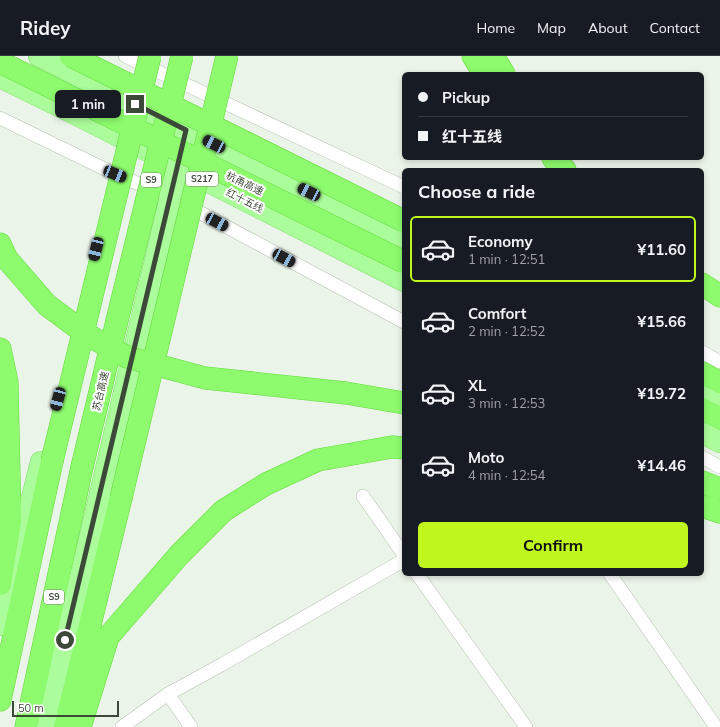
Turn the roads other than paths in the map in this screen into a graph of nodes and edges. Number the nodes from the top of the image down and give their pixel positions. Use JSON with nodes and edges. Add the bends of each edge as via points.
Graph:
{"nodes":[{"id":1,"x":39,"y":56,"type":"edge"},
{"id":2,"x":71,"y":56,"type":"edge"},
{"id":3,"x":125,"y":56,"type":"edge"},
{"id":4,"x":150,"y":56,"type":"edge"},
{"id":5,"x":182,"y":56,"type":"edge"},
{"id":6,"x":227,"y":56,"type":"edge"},
{"id":7,"x":473,"y":56,"type":"edge"},
{"id":8,"x":493,"y":56,"type":"edge"},
{"id":9,"x":0,"y":62,"type":"edge"},
{"id":10,"x":483,"y":72,"type":"edge"},
{"id":11,"x":503,"y":72,"type":"edge"},
{"id":12,"x":0,"y":77,"type":"edge"},
{"id":13,"x":135,"y":104,"type":"junction"},
{"id":14,"x":0,"y":118,"type":"edge"},
{"id":15,"x":129,"y":127,"type":"dead end"},
{"id":16,"x":186,"y":130,"type":"junction"},
{"id":17,"x":122,"y":152,"type":"dead end"},
{"id":18,"x":555,"y":160,"type":"edge"},
{"id":19,"x":178,"y":166,"type":"junction"},
{"id":20,"x":563,"y":168,"type":"edge"},
{"id":21,"x":115,"y":174,"type":"junction"},
{"id":22,"x":402,"y":185,"type":"edge"},
{"id":23,"x":171,"y":196,"type":"junction"},
{"id":24,"x":402,"y":220,"type":"edge"},
{"id":25,"x":402,"y":240,"type":"edge"},
{"id":26,"x":0,"y":244,"type":"edge"},
{"id":27,"x":402,"y":261,"type":"edge"},
{"id":28,"x":402,"y":280,"type":"edge"},
{"id":29,"x":704,"y":285,"type":"edge"},
{"id":30,"x":720,"y":296,"type":"edge"},
{"id":31,"x":402,"y":321,"type":"edge"},
{"id":32,"x":0,"y":349,"type":"edge"},
{"id":33,"x":704,"y":353,"type":"edge"},
{"id":34,"x":720,"y":362,"type":"edge"},
{"id":35,"x":704,"y":374,"type":"edge"},
{"id":36,"x":720,"y":382,"type":"edge"},
{"id":37,"x":704,"y":394,"type":"edge"},
{"id":38,"x":720,"y":402,"type":"edge"},
{"id":39,"x":402,"y":403,"type":"edge"},
{"id":40,"x":704,"y":410,"type":"edge"},
{"id":41,"x":720,"y":418,"type":"edge"},
{"id":42,"x":704,"y":434,"type":"edge"},
{"id":43,"x":720,"y":442,"type":"edge"},
{"id":44,"x":402,"y":448,"type":"edge"},
{"id":45,"x":704,"y":458,"type":"edge"},
{"id":46,"x":720,"y":466,"type":"edge"},
{"id":47,"x":704,"y":483,"type":"edge"},
{"id":48,"x":720,"y":489,"type":"edge"},
{"id":49,"x":363,"y":496,"type":"dead end"},
{"id":50,"x":704,"y":507,"type":"edge"},
{"id":51,"x":720,"y":512,"type":"edge"},
{"id":52,"x":402,"y":552,"type":"edge"},
{"id":53,"x":402,"y":561,"type":"edge"},
{"id":54,"x":418,"y":576,"type":"edge"},
{"id":55,"x":611,"y":576,"type":"edge"},
{"id":56,"x":0,"y":584,"type":"edge"},
{"id":57,"x":0,"y":625,"type":"edge"},
{"id":58,"x":168,"y":694,"type":"junction"},
{"id":59,"x":0,"y":700,"type":"edge"},
{"id":60,"x":26,"y":727,"type":"edge"},
{"id":61,"x":45,"y":727,"type":"edge"},
{"id":62,"x":65,"y":727,"type":"edge"},
{"id":63,"x":80,"y":727,"type":"edge"},
{"id":64,"x":122,"y":727,"type":"edge"},
{"id":65,"x":191,"y":727,"type":"edge"},
{"id":66,"x":526,"y":727,"type":"edge"},
{"id":67,"x":716,"y":727,"type":"edge"}],
"edges":[{"from":1,"to":13,"type":"main road"},
{"from":2,"to":24,"type":"highway","bridge":true},
{"from":3,"to":22,"type":"street"},
{"from":4,"to":59,"type":"highway","bridge":true,"via":[[56,446]]},
{"from":5,"to":60,"type":"highway","name":"苏台高速","number":"S9","bridge":true,"via":[[86,451]]},
{"from":6,"to":62,"type":"highway","bridge":true},
{"from":7,"to":10,"type":"highway"},
{"from":8,"to":11,"type":"highway"},
{"from":9,"to":27,"type":"highway","name":"杭甬高速","bridge":true},
{"from":12,"to":19,"type":"main road","name":"红十五线","number":"S217"},
{"from":13,"to":15,"type":"main road"},
{"from":13,"to":16,"type":"main road"},
{"from":14,"to":21,"type":"street"},
{"from":16,"to":19,"type":"main road"},
{"from":16,"to":25,"type":"main road"},
{"from":17,"to":21,"type":"main road"},
{"from":18,"to":20,"type":"highway"},
{"from":19,"to":23,"type":"main road"},
{"from":19,"to":28,"type":"main road","name":"红十五线","number":"S217"},
{"from":21,"to":23,"type":"street"},
{"from":21,"to":57,"type":"main road"},
{"from":23,"to":31,"type":"street"},
{"from":23,"to":61,"type":"main road"},
{"from":26,"to":39,"type":"highway","bridge":true,"via":[[7,259],[47,305],[86,334],[127,358],[205,378],[346,393]]},
{"from":29,"to":30,"type":"highway"},
{"from":32,"to":56,"type":"highway","via":[[7,382],[10,514]]},
{"from":33,"to":34,"type":"street"},
{"from":35,"to":36,"type":"highway"},
{"from":37,"to":38,"type":"main road"},
{"from":40,"to":41,"type":"highway"},
{"from":42,"to":43,"type":"main road"},
{"from":44,"to":63,"type":"highway","via":[[392,447],[318,460],[266,484],[223,511],[179,555],[108,637]]},
{"from":45,"to":46,"type":"street"},
{"from":47,"to":48,"type":"highway"},
{"from":49,"to":52,"type":"street"},
{"from":50,"to":51,"type":"highway"},
{"from":53,"to":58,"type":"street"},
{"from":54,"to":66,"type":"street"},
{"from":55,"to":67,"type":"street"},
{"from":58,"to":64,"type":"street"},
{"from":58,"to":65,"type":"street"}]}
